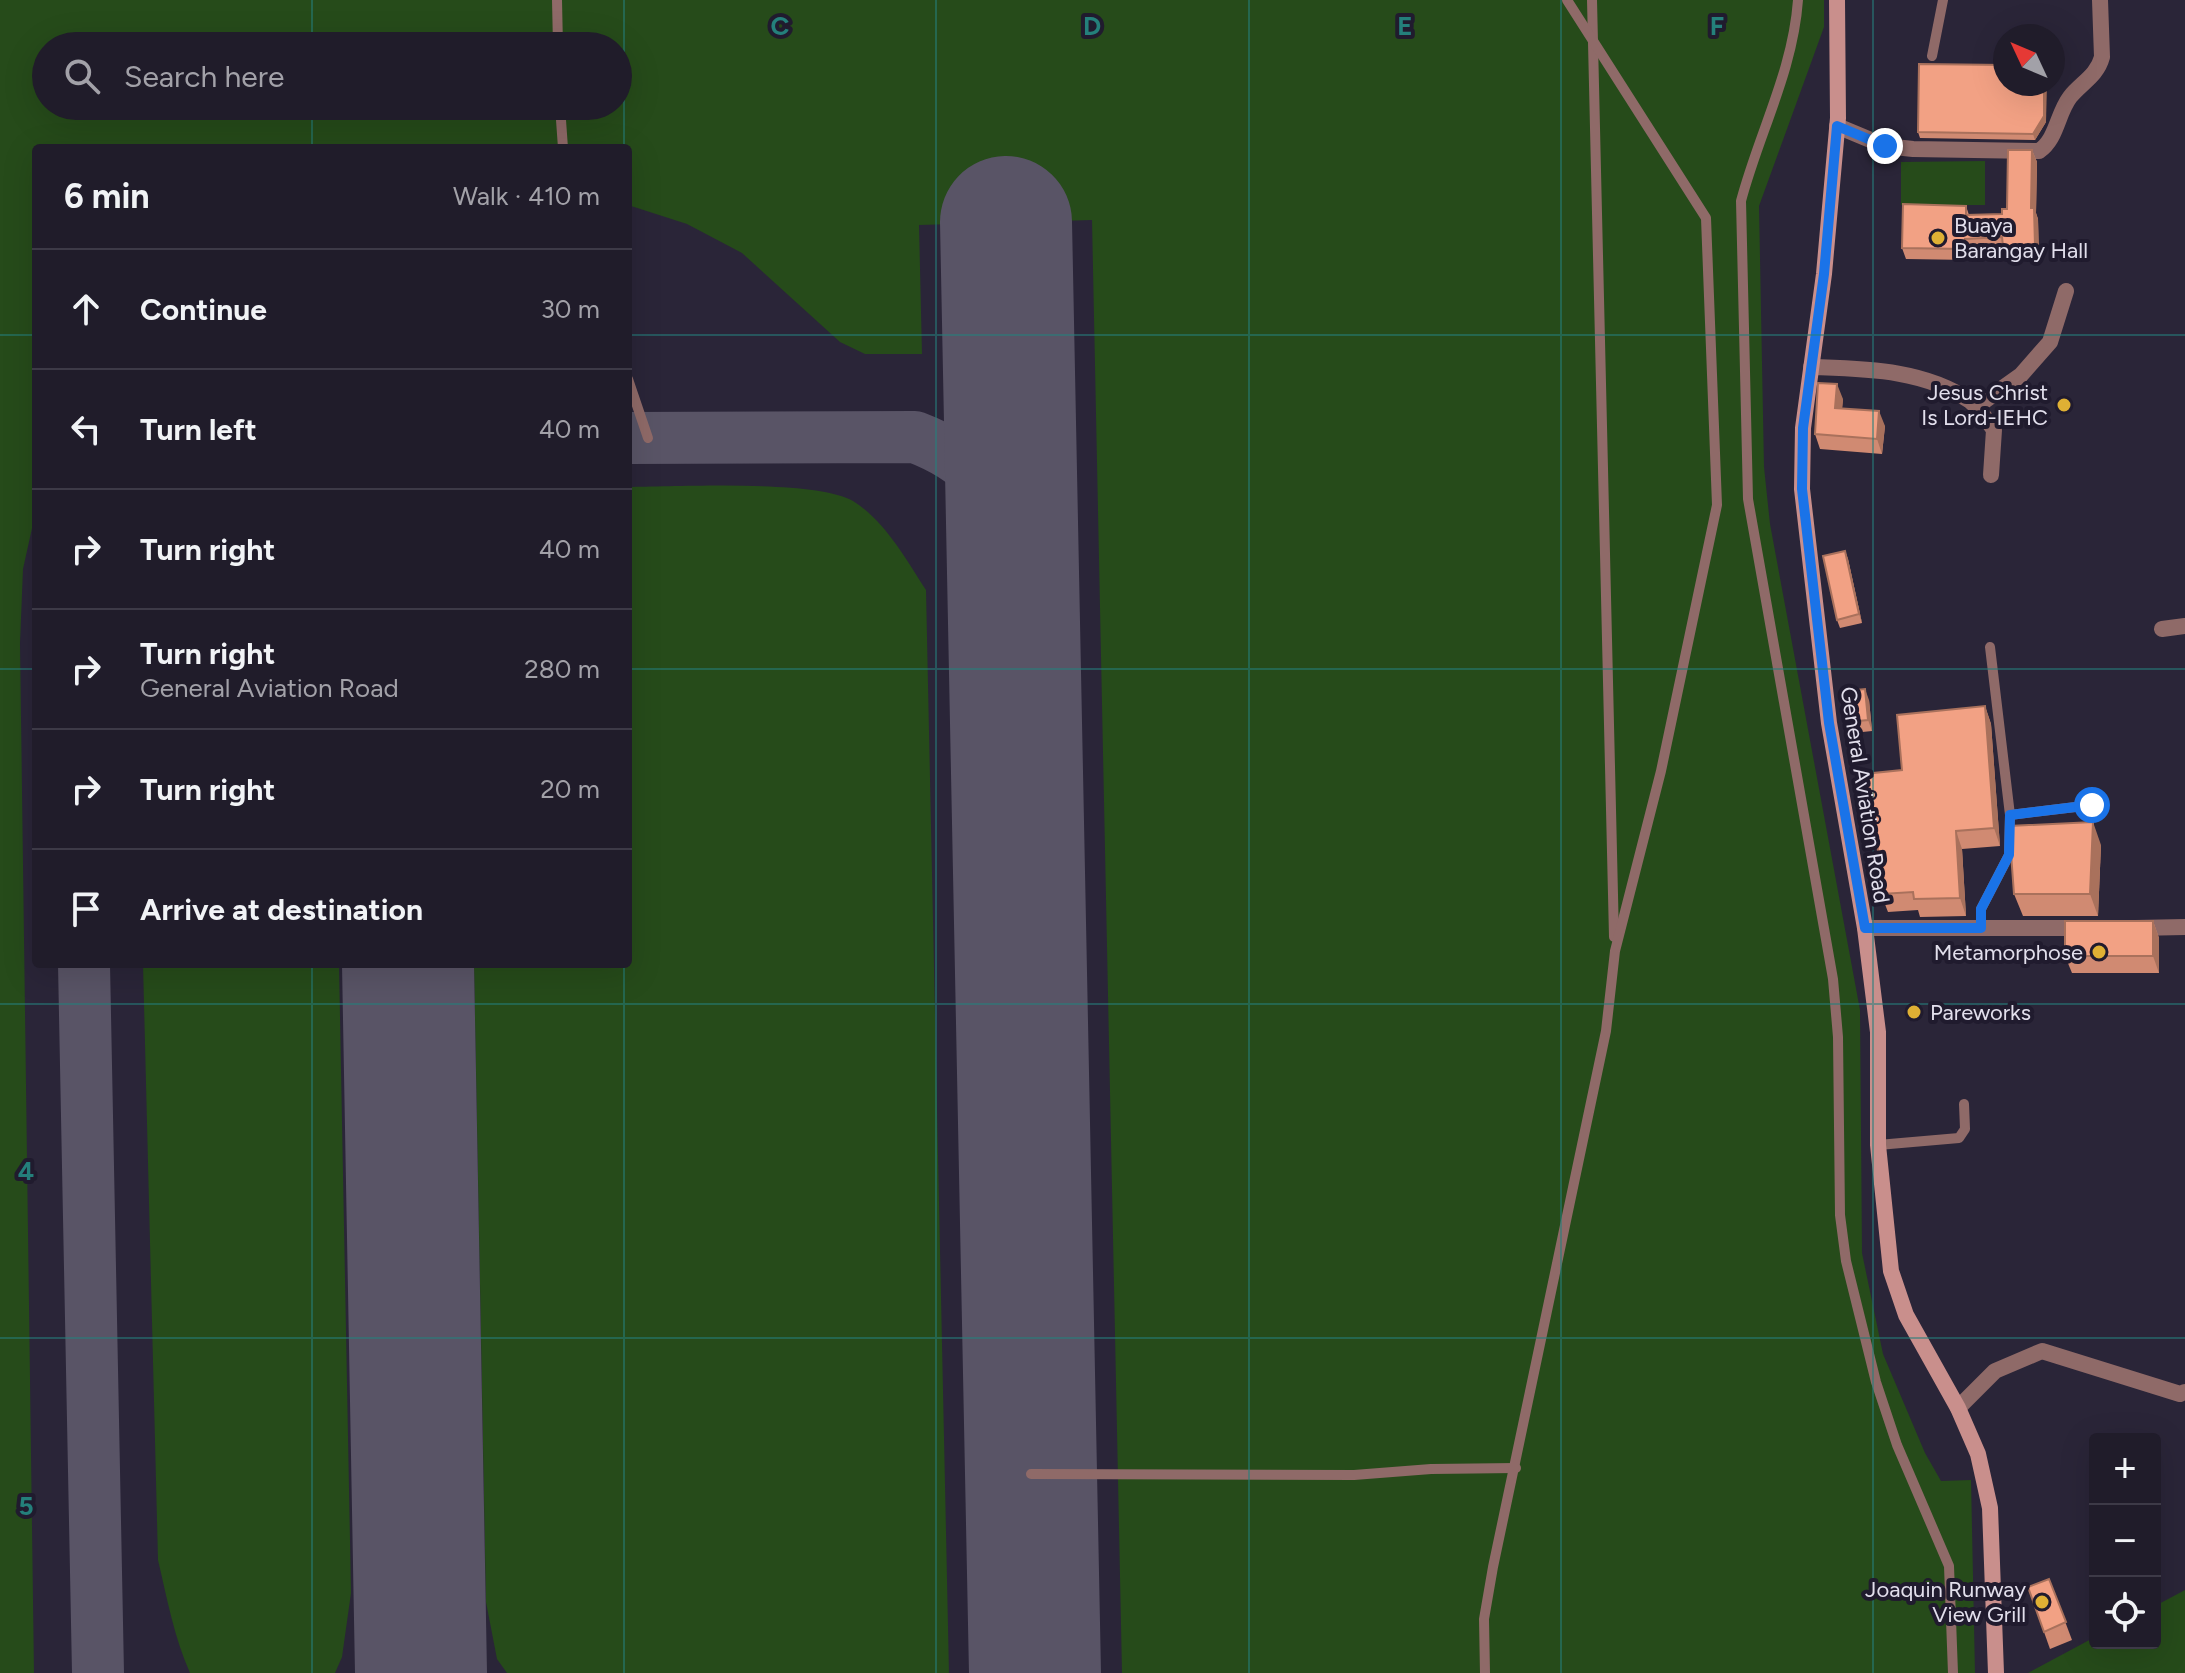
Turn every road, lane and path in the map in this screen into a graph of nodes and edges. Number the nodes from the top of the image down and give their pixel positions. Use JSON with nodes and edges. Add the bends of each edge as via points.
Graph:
{"nodes":[{"id":1,"x":557,"y":0,"type":"edge"},
{"id":2,"x":1567,"y":0,"type":"edge"},
{"id":3,"x":1592,"y":0,"type":"edge"},
{"id":4,"x":1798,"y":0,"type":"edge"},
{"id":5,"x":1837,"y":0,"type":"edge"},
{"id":6,"x":1943,"y":0,"type":"edge"},
{"id":7,"x":2100,"y":0,"type":"edge"},
{"id":8,"x":558,"y":32,"type":"edge"},
{"id":9,"x":1593,"y":42,"type":"junction"},
{"id":10,"x":1932,"y":56,"type":"dead end"},
{"id":11,"x":561,"y":120,"type":"edge"},
{"id":12,"x":1837,"y":126,"type":"junction"},
{"id":13,"x":563,"y":144,"type":"edge"},
{"id":14,"x":2066,"y":291,"type":"dead end"},
{"id":15,"x":1811,"y":367,"type":"junction"},
{"id":16,"x":632,"y":391,"type":"edge"},
{"id":17,"x":1976,"y":407,"type":"junction"},
{"id":18,"x":648,"y":438,"type":"dead end"},
{"id":19,"x":1991,"y":475,"type":"dead end"},
{"id":20,"x":2185,"y":626,"type":"edge"},
{"id":21,"x":2162,"y":629,"type":"dead end"},
{"id":22,"x":1990,"y":647,"type":"dead end"},
{"id":23,"x":2092,"y":805,"type":"dead end"},
{"id":24,"x":2010,"y":815,"type":"junction"},
{"id":25,"x":2185,"y":927,"type":"edge"},
{"id":26,"x":1865,"y":928,"type":"junction"},
{"id":27,"x":1981,"y":928,"type":"junction"},
{"id":28,"x":1615,"y":951,"type":"junction"},
{"id":29,"x":1964,"y":1104,"type":"dead end"},
{"id":30,"x":1878,"y":1145,"type":"junction"},
{"id":31,"x":2185,"y":1392,"type":"edge"},
{"id":32,"x":1958,"y":1408,"type":"junction"},
{"id":33,"x":1516,"y":1468,"type":"junction"},
{"id":34,"x":1031,"y":1474,"type":"dead end"},
{"id":35,"x":1485,"y":1673,"type":"edge"},
{"id":36,"x":1953,"y":1673,"type":"edge"},
{"id":37,"x":1996,"y":1673,"type":"edge"}],
"edges":[{"from":1,"to":8,"type":"lane"},
{"from":2,"to":9,"type":"lane"},
{"from":3,"to":9,"type":"lane"},
{"from":4,"to":36,"type":"lane","via":[[1785,73],[1741,201],[1748,499],[1833,979],[1846,1261],[1897,1445],[1949,1566]]},
{"from":5,"to":12,"type":"main road","name":"General Aviation Road"},
{"from":6,"to":10,"type":"lane"},
{"from":7,"to":12,"type":"street","via":[[2100,65],[2071,96],[2049,144],[2039,151],[1885,146]]},
{"from":9,"to":28,"type":"lane"},
{"from":9,"to":28,"type":"lane","via":[[1706,218],[1717,505],[1661,771]]},
{"from":11,"to":13,"type":"lane"},
{"from":12,"to":15,"type":"main road","name":"General Aviation Road"},
{"from":14,"to":17,"type":"street","via":[[2050,342],[2021,375]]},
{"from":15,"to":17,"type":"street","via":[[1926,379]]},
{"from":15,"to":26,"type":"main road","name":"General Aviation Road","via":[[1802,489],[1829,723]]},
{"from":16,"to":18,"type":"lane"},
{"from":17,"to":19,"type":"street","via":[[1994,430]]},
{"from":20,"to":21,"type":"street"},
{"from":22,"to":24,"type":"lane"},
{"from":23,"to":24,"type":"lane"},
{"from":24,"to":27,"type":"lane","via":[[2009,855],[1981,909]]},
{"from":25,"to":27,"type":"street"},
{"from":26,"to":27,"type":"street"},
{"from":26,"to":30,"type":"main road","name":"General Aviation Road","via":[[1878,1032]]},
{"from":28,"to":33,"type":"lane","via":[[1606,1031]]},
{"from":29,"to":30,"type":"lane","via":[[1965,1129],[1959,1138]]},
{"from":30,"to":32,"type":"main road","name":"General Aviation Road","via":[[1891,1271],[1906,1315]]},
{"from":31,"to":32,"type":"street","via":[[2042,1351],[1995,1371]]},
{"from":32,"to":37,"type":"main road","name":"General Aviation Road","via":[[1978,1454],[1990,1508]]},
{"from":33,"to":34,"type":"lane","via":[[1326,1475]]},
{"from":33,"to":35,"type":"lane","via":[[1484,1619]]}]}
